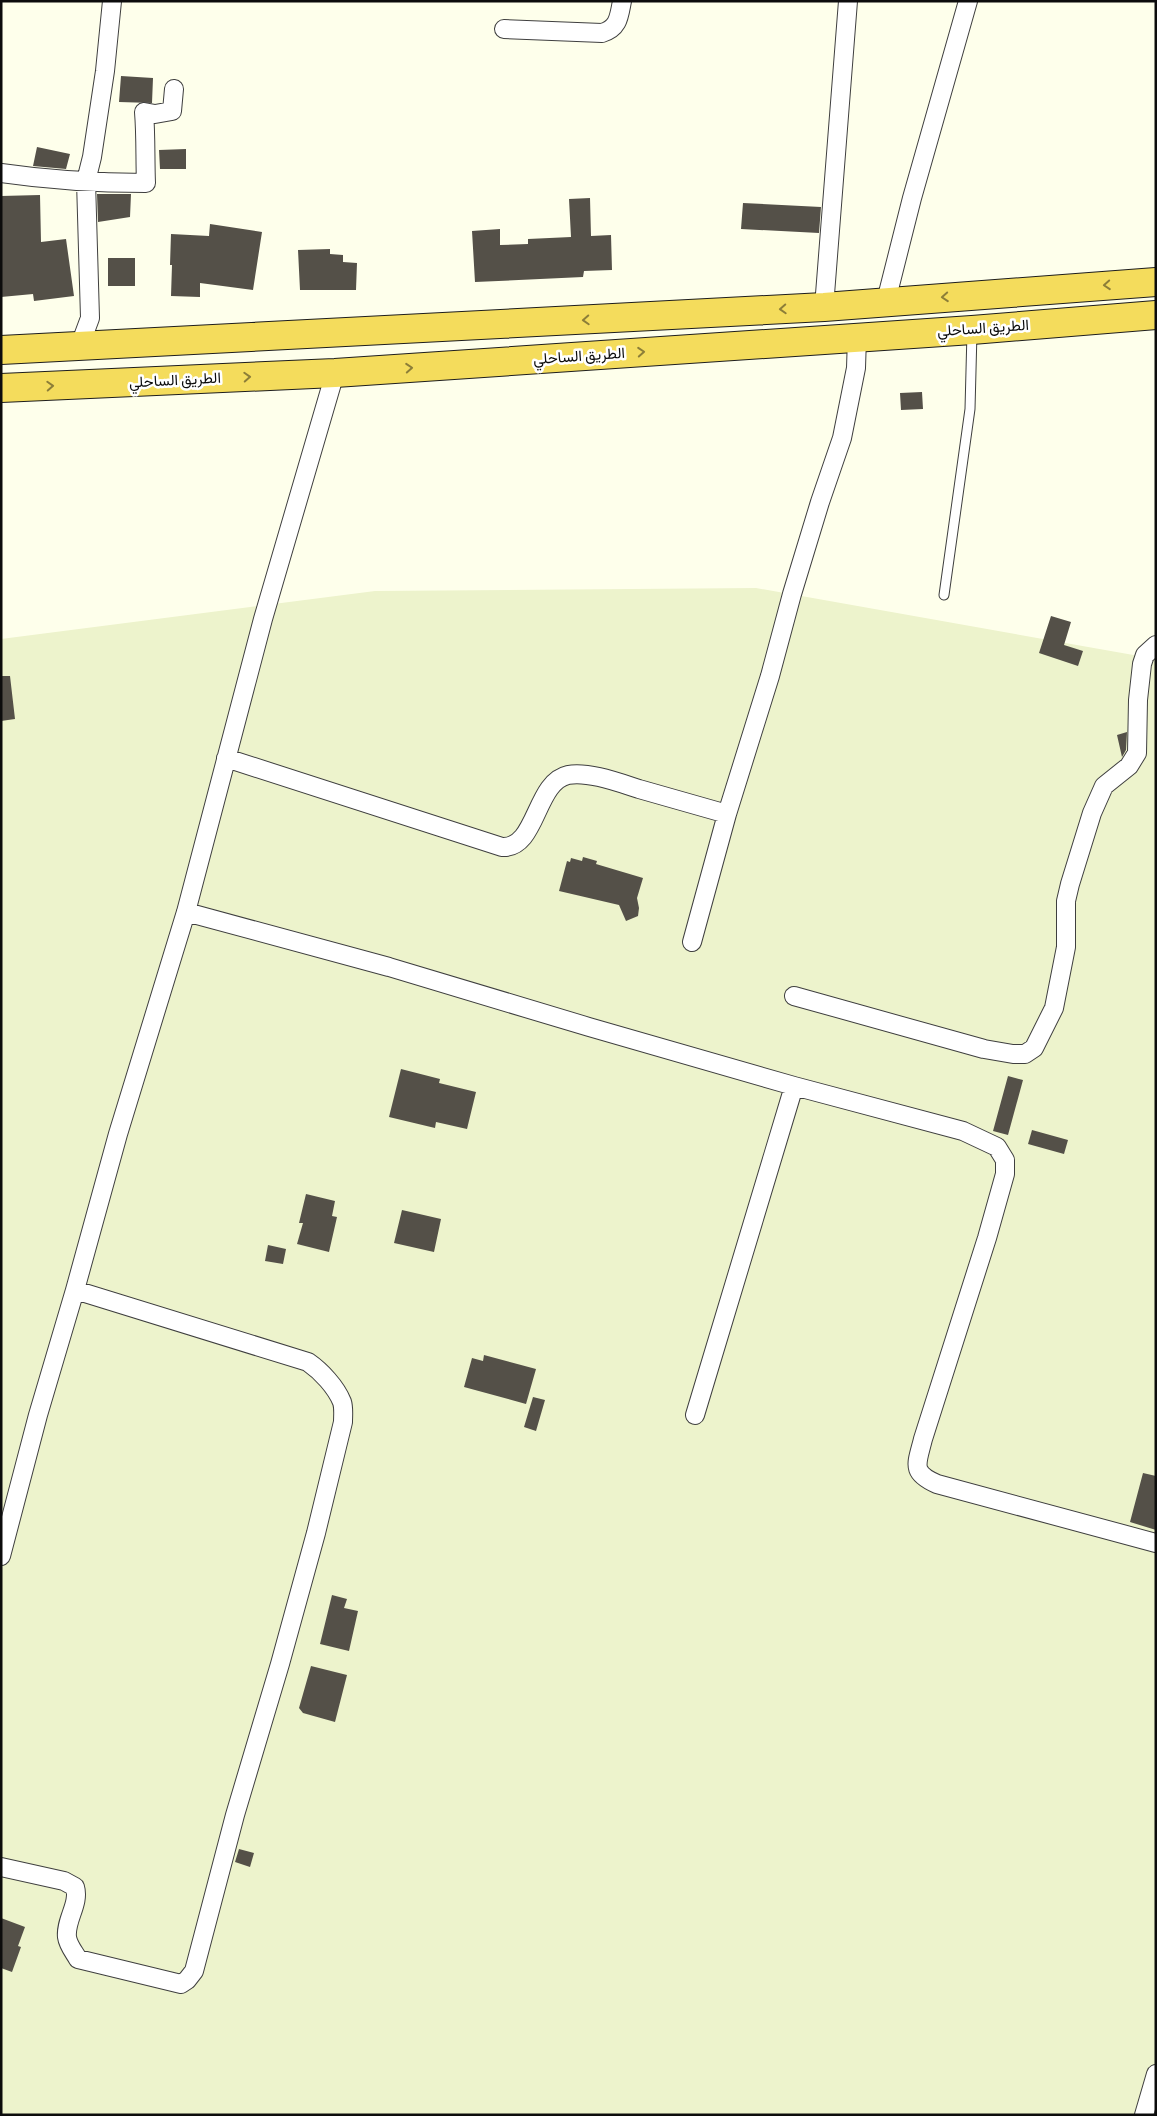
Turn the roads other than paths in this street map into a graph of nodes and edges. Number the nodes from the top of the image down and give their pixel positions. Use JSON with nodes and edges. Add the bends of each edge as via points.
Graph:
{"nodes":[{"id":1,"x":112,"y":1,"type":"edge"},
{"id":2,"x":622,"y":1,"type":"edge"},
{"id":3,"x":848,"y":1,"type":"edge"},
{"id":4,"x":968,"y":1,"type":"edge"},
{"id":5,"x":504,"y":29,"type":"dead end"},
{"id":6,"x":174,"y":89,"type":"dead end"},
{"id":7,"x":1,"y":173,"type":"edge"},
{"id":8,"x":86,"y":181,"type":"junction"},
{"id":9,"x":1156,"y":282,"type":"edge"},
{"id":10,"x":886,"y":301,"type":"junction"},
{"id":11,"x":824,"y":307,"type":"junction"},
{"id":12,"x":1156,"y":315,"type":"edge"},
{"id":13,"x":972,"y":330,"type":"junction"},
{"id":14,"x":857,"y":337,"type":"junction"},
{"id":15,"x":80,"y":345,"type":"junction"},
{"id":16,"x":1,"y":350,"type":"edge"},
{"id":17,"x":335,"y":373,"type":"junction"},
{"id":18,"x":1,"y":388,"type":"edge"},
{"id":19,"x":944,"y":595,"type":"dead end"},
{"id":20,"x":1156,"y":645,"type":"edge"},
{"id":21,"x":226,"y":758,"type":"junction"},
{"id":22,"x":727,"y":814,"type":"junction"},
{"id":23,"x":186,"y":912,"type":"junction"},
{"id":24,"x":692,"y":942,"type":"dead end"},
{"id":25,"x":794,"y":996,"type":"dead end"},
{"id":26,"x":794,"y":1086,"type":"junction"},
{"id":27,"x":76,"y":1290,"type":"junction"},
{"id":28,"x":695,"y":1415,"type":"dead end"},
{"id":29,"x":1156,"y":1543,"type":"edge"},
{"id":30,"x":1,"y":1556,"type":"edge"},
{"id":31,"x":1,"y":1867,"type":"edge"},
{"id":32,"x":1156,"y":2074,"type":"edge"},
{"id":33,"x":1144,"y":2115,"type":"edge"}],
"edges":[{"from":1,"to":8,"type":"street","via":[[105,70]]},
{"from":2,"to":5,"type":"street","via":[[611,31]]},
{"from":3,"to":11,"type":"street"},
{"from":4,"to":10,"type":"street"},
{"from":6,"to":8,"type":"street","via":[[172,111],[144,112],[146,183]]},
{"from":7,"to":8,"type":"street"},
{"from":8,"to":15,"type":"street","via":[[90,318]]},
{"from":9,"to":10,"type":"highway","one_way":true},
{"from":10,"to":11,"type":"highway"},
{"from":11,"to":15,"type":"highway","one_way":true},
{"from":12,"to":13,"type":"highway","name":"الطريق الساحلي"},
{"from":13,"to":14,"type":"highway","name":"الطريق الساحلي"},
{"from":13,"to":19,"type":"lane","via":[[970,409]]},
{"from":17,"to":14,"type":"highway","name":"الطريق الساحلي","one_way":true},
{"from":14,"to":22,"type":"street","via":[[856,368],[842,438],[817,511],[768,685]]},
{"from":15,"to":16,"type":"highway"},
{"from":18,"to":17,"type":"highway","name":"الطريق الساحلي","one_way":true},
{"from":17,"to":21,"type":"street"},
{"from":20,"to":25,"type":"street","via":[[1145,655],[1142,664],[1136,753],[1129,766],[1104,786],[1092,813],[1066,900],[1066,948],[1054,1008],[1034,1048],[1024,1054],[984,1049]]},
{"from":21,"to":22,"type":"street","via":[[502,848],[511,846],[524,836],[556,780],[568,775],[604,779]]},
{"from":21,"to":23,"type":"street"},
{"from":22,"to":24,"type":"street"},
{"from":23,"to":26,"type":"street","via":[[389,967]]},
{"from":23,"to":27,"type":"street","via":[[118,1134]]},
{"from":26,"to":28,"type":"street"},
{"from":26,"to":29,"type":"street","via":[[963,1131],[997,1147],[1005,1160],[1005,1174],[987,1238],[923,1439],[917,1463],[919,1473],[937,1484]]},
{"from":27,"to":30,"type":"street"},
{"from":27,"to":31,"type":"street","via":[[308,1362],[338,1394],[343,1422],[280,1664],[191,1976],[181,1984],[78,1958],[67,1937],[78,1895],[75,1887],[64,1881]]},
{"from":32,"to":33,"type":"street"}]}
